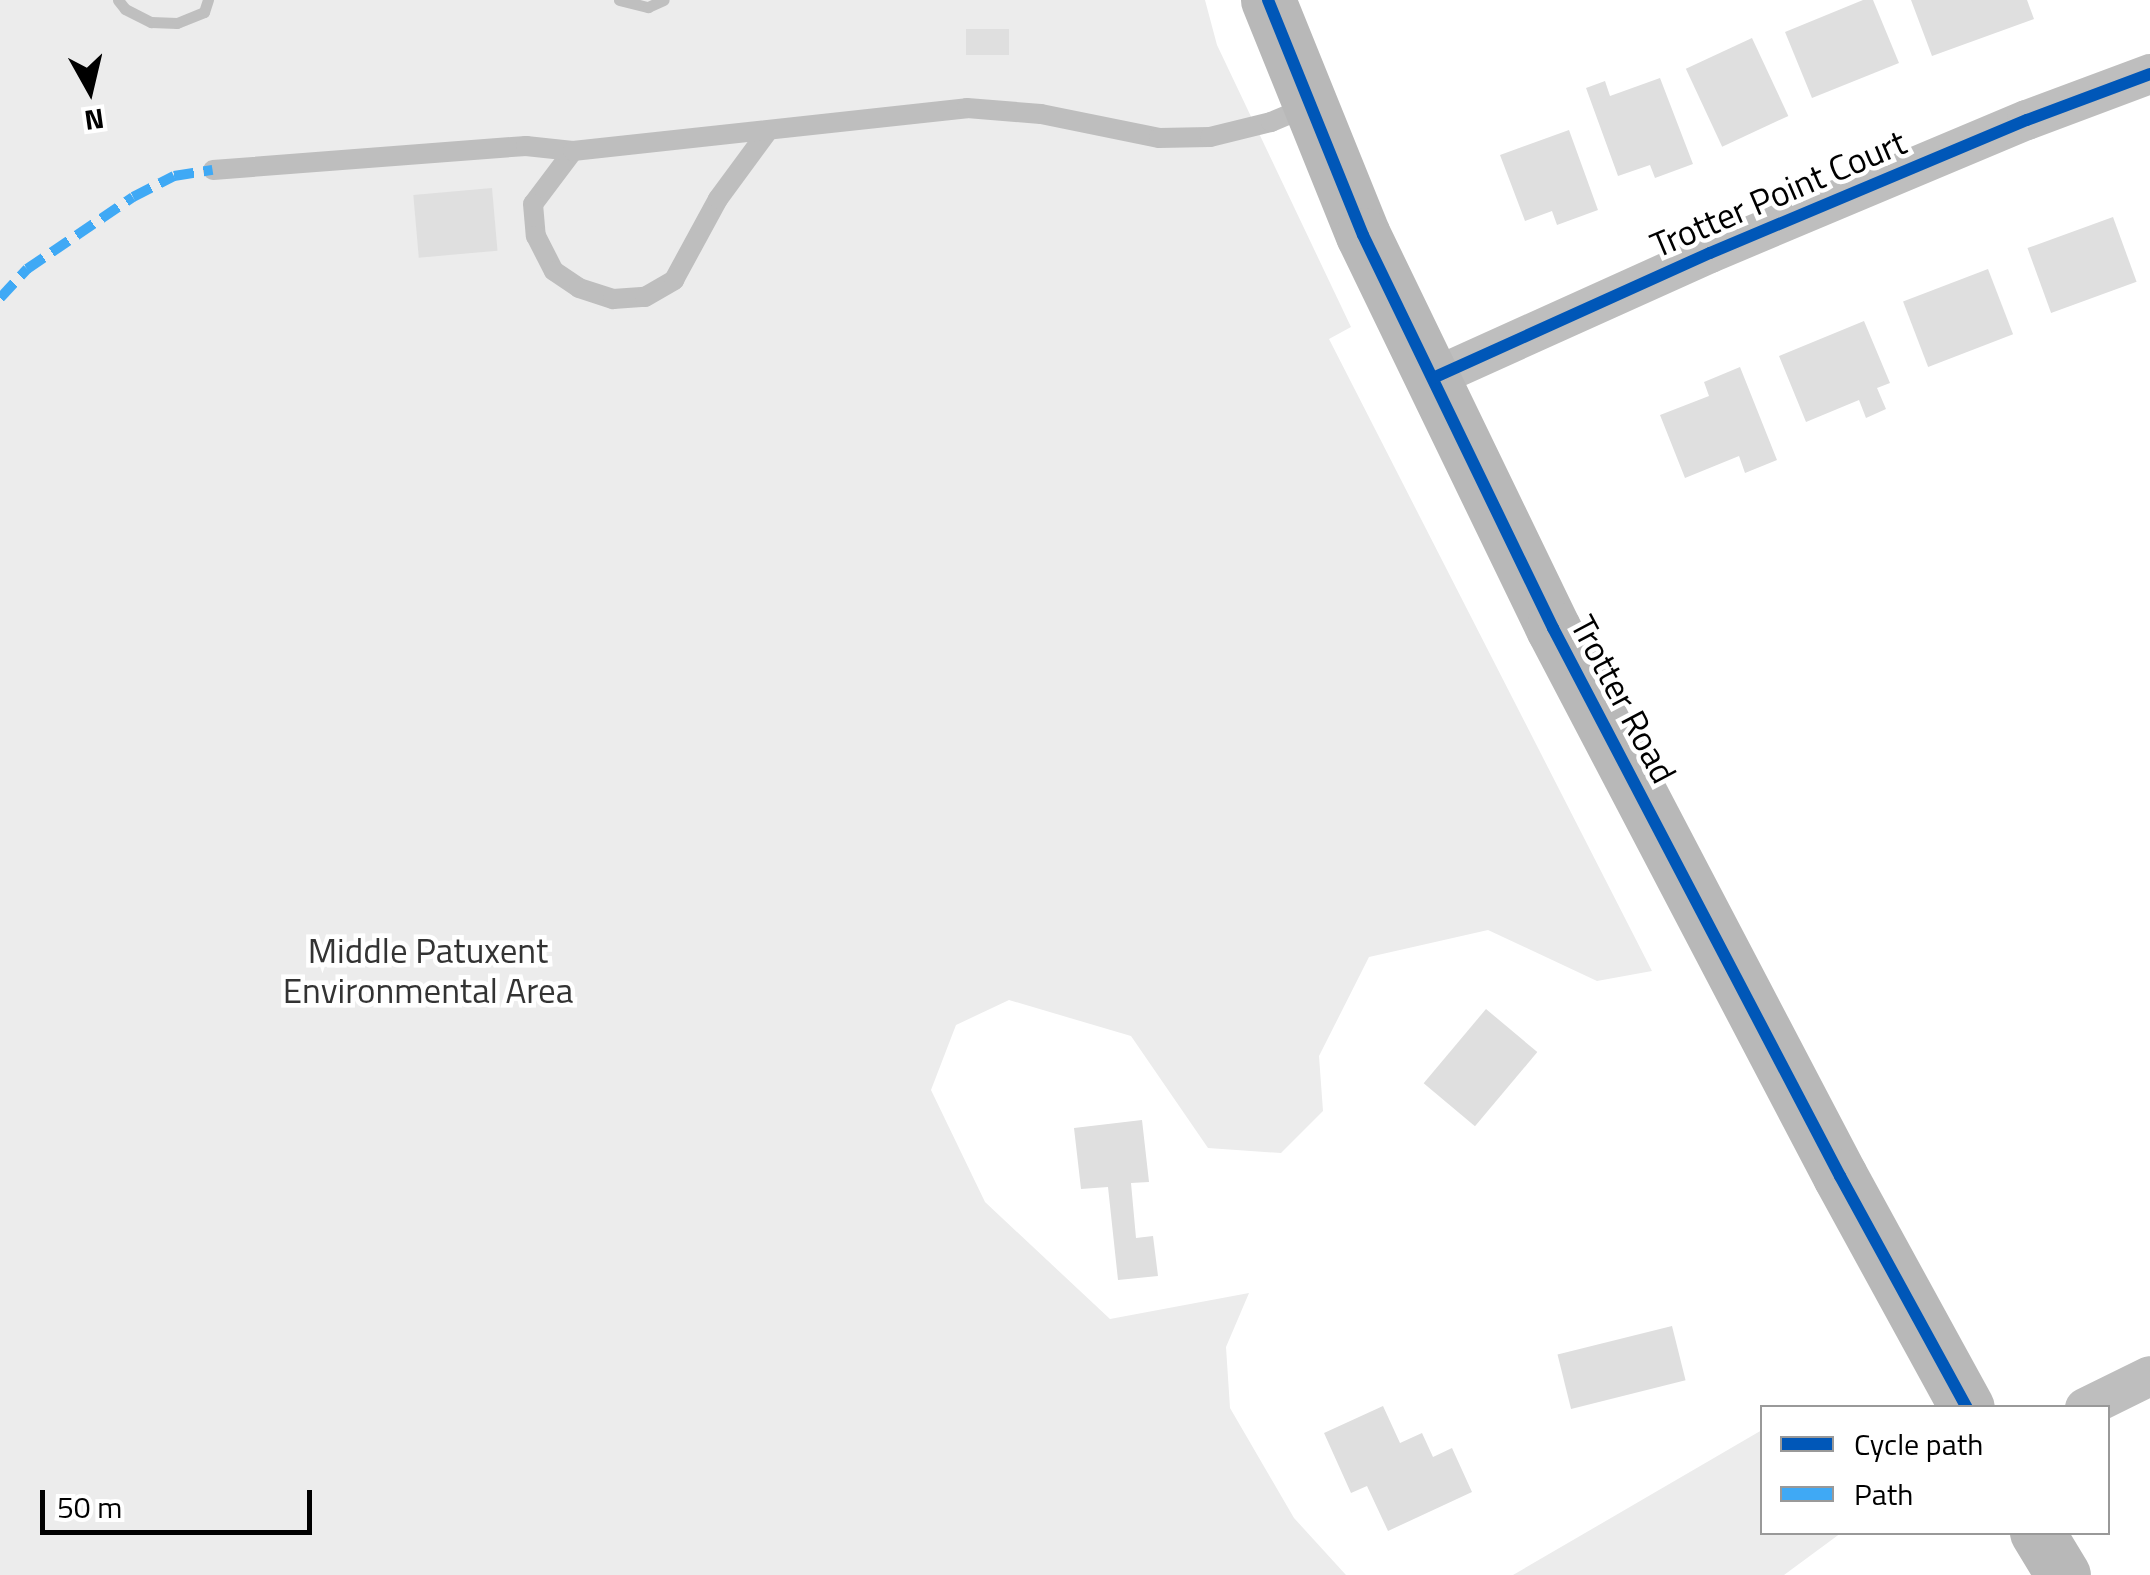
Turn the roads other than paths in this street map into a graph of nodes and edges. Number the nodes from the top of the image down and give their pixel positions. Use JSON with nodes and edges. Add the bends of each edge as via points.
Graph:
{"nodes":[{"id":1,"x":1268,"y":0,"type":"edge"},
{"id":2,"x":2150,"y":74,"type":"edge"},
{"id":3,"x":1310,"y":105,"type":"junction"},
{"id":4,"x":768,"y":131,"type":"junction"},
{"id":5,"x":572,"y":151,"type":"junction"},
{"id":6,"x":213,"y":170,"type":"dead end"},
{"id":7,"x":1433,"y":378,"type":"junction"},
{"id":8,"x":2150,"y":1376,"type":"edge"},
{"id":9,"x":1965,"y":1405,"type":"edge"},
{"id":10,"x":2092,"y":1405,"type":"edge"},
{"id":11,"x":2040,"y":1535,"type":"edge"},
{"id":12,"x":2063,"y":1575,"type":"edge"}],
"edges":[{"from":1,"to":3,"type":"street","name":"Trotter Road"},
{"from":2,"to":7,"type":"street","name":"Trotter Point Court","via":[[1710,253]]},
{"from":3,"to":4,"type":"lane","via":[[1210,137],[1158,138],[1041,114],[967,108]]},
{"from":3,"to":7,"type":"street","name":"Trotter Road","via":[[1363,235]]},
{"from":4,"to":5,"type":"lane"},
{"from":4,"to":5,"type":"lane","via":[[718,199],[674,280],[645,297],[613,299],[579,288],[554,271],[536,236],[533,204]]},
{"from":5,"to":6,"type":"lane","via":[[526,146]]},
{"from":7,"to":9,"type":"street","name":"Trotter Road","via":[[1553,628]]},
{"from":8,"to":10,"type":"street"},
{"from":11,"to":12,"type":"street"}]}
